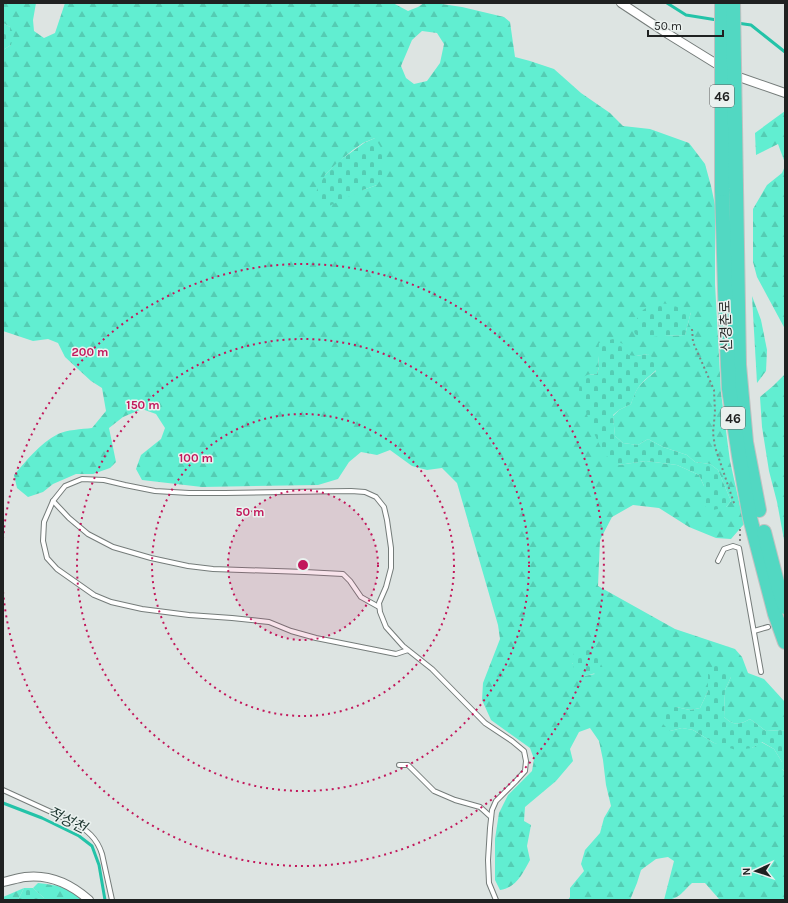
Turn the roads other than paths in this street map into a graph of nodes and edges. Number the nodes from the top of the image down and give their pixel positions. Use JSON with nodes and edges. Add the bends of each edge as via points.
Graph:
{"nodes":[{"id":1,"x":621,"y":3,"type":"edge"},
{"id":2,"x":722,"y":3,"type":"edge"},
{"id":3,"x":733,"y":3,"type":"edge"},
{"id":4,"x":785,"y":94,"type":"edge"},
{"id":5,"x":729,"y":188,"type":"junction"},
{"id":6,"x":52,"y":501,"type":"junction"},
{"id":7,"x":718,"y":560,"type":"dead end"},
{"id":8,"x":785,"y":606,"type":"edge"},
{"id":9,"x":379,"y":607,"type":"junction"},
{"id":10,"x":768,"y":627,"type":"dead end"},
{"id":11,"x":754,"y":631,"type":"junction"},
{"id":12,"x":785,"y":642,"type":"edge"},
{"id":13,"x":408,"y":650,"type":"junction"},
{"id":14,"x":761,"y":672,"type":"dead end"},
{"id":15,"x":399,"y":765,"type":"dead end"},
{"id":16,"x":3,"y":790,"type":"edge"},
{"id":17,"x":491,"y":817,"type":"junction"},
{"id":18,"x":3,"y":882,"type":"edge"},
{"id":19,"x":89,"y":900,"type":"edge"},
{"id":20,"x":112,"y":900,"type":"edge"},
{"id":21,"x":496,"y":900,"type":"edge"}],
"edges":[{"from":1,"to":4,"type":"street","via":[[736,76]]},
{"from":2,"to":5,"type":"highway","name":"신경춘로","number":"46","bridge":true},
{"from":3,"to":5,"type":"highway","name":"신경춘로","number":"46","bridge":true},
{"from":5,"to":8,"type":"highway","name":"신경춘로","number":"46","via":[[746,442],[760,519]]},
{"from":5,"to":12,"type":"highway","name":"신경춘로","number":"46","via":[[726,314],[729,389],[750,518],[775,614]]},
{"from":6,"to":9,"type":"lane","via":[[88,534],[113,547],[151,558],[213,569],[343,574],[360,597]]},
{"from":6,"to":9,"type":"lane","via":[[65,486],[82,479],[104,480],[155,491],[188,493],[365,492],[376,497],[384,507],[391,548],[391,568]]},
{"from":6,"to":13,"type":"lane","via":[[44,522],[47,558],[57,569],[94,595],[142,609],[269,622],[316,638],[396,654]]},
{"from":7,"to":11,"type":"lane","via":[[724,549],[733,546],[739,548]]},
{"from":9,"to":13,"type":"lane","via":[[386,627]]},
{"from":10,"to":11,"type":"lane"},
{"from":11,"to":14,"type":"lane"},
{"from":13,"to":17,"type":"lane","via":[[432,669],[486,723],[524,751],[525,770],[496,801]]},
{"from":15,"to":17,"type":"lane","via":[[408,765],[434,791],[480,807]]},
{"from":16,"to":20,"type":"lane","via":[[73,822],[93,837],[102,854]]},
{"from":17,"to":21,"type":"lane","via":[[489,883]]},
{"from":18,"to":19,"type":"street","via":[[23,877],[50,878],[71,886]]}]}
